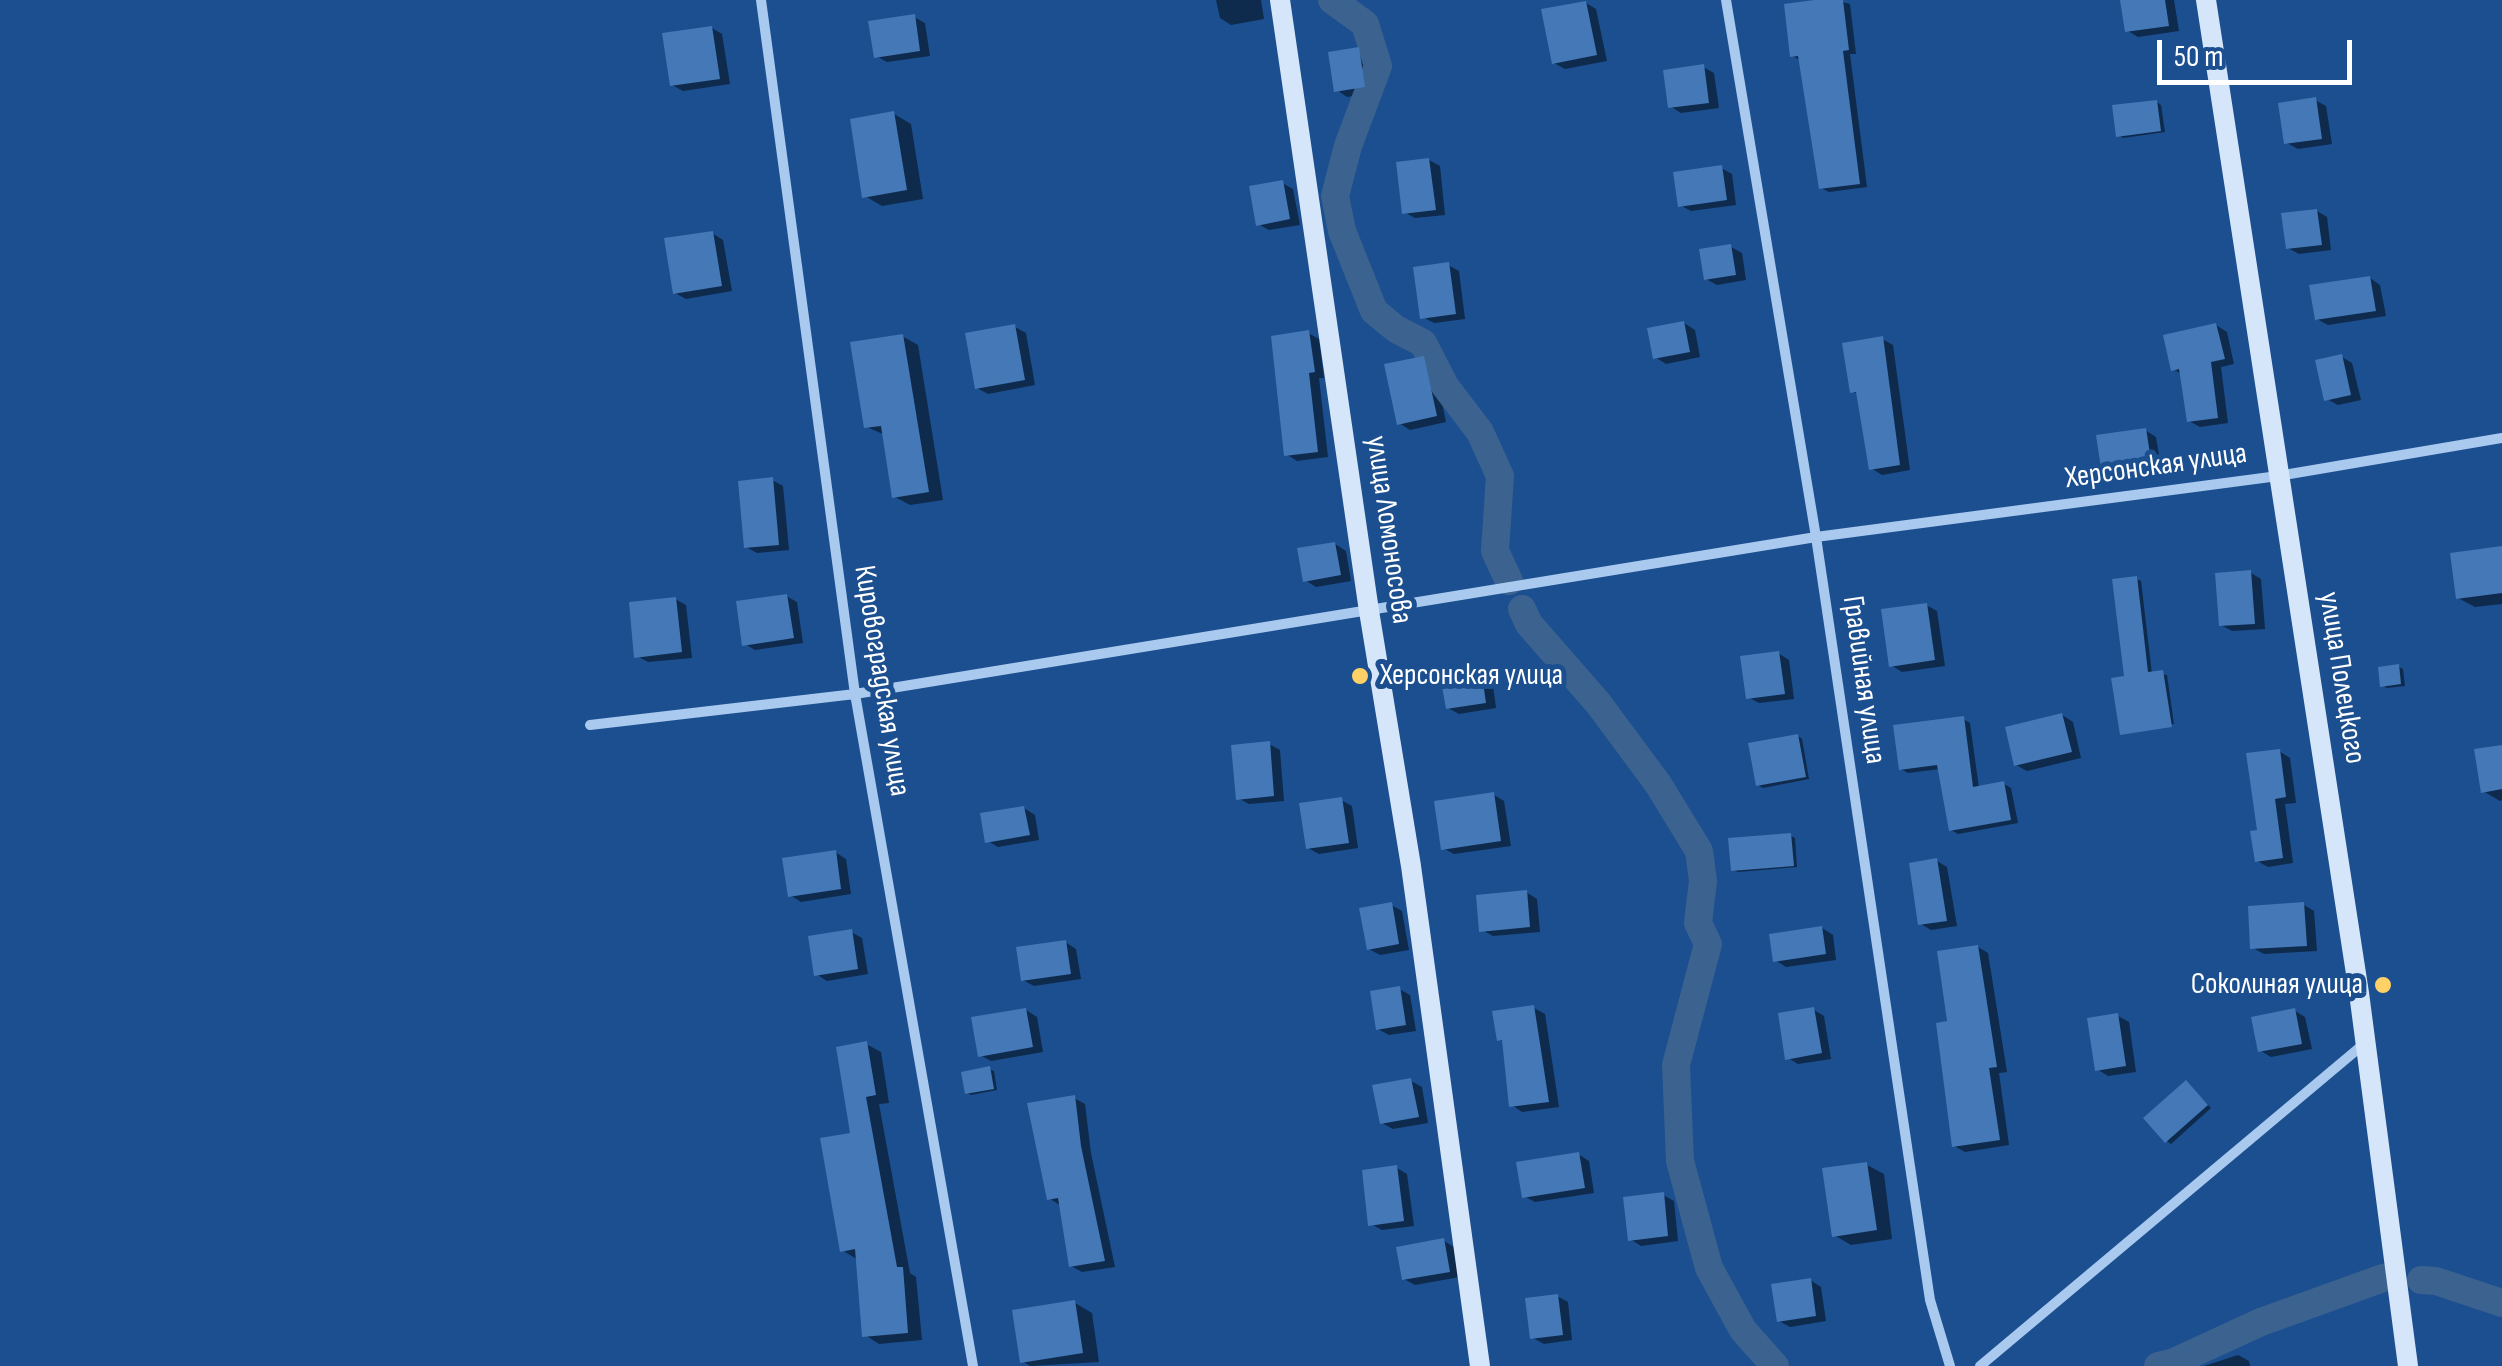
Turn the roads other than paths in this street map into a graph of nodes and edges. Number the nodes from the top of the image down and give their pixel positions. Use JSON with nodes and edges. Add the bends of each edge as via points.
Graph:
{"nodes":[{"id":1,"x":761,"y":0,"type":"edge"},
{"id":2,"x":1280,"y":0,"type":"edge"},
{"id":3,"x":1726,"y":0,"type":"edge"},
{"id":4,"x":2206,"y":0,"type":"edge"},
{"id":5,"x":2502,"y":438,"type":"edge"},
{"id":6,"x":2278,"y":476,"type":"junction"},
{"id":7,"x":1816,"y":537,"type":"junction"},
{"id":8,"x":1369,"y":611,"type":"junction"},
{"id":9,"x":855,"y":694,"type":"junction"},
{"id":10,"x":590,"y":725,"type":"dead end"},
{"id":11,"x":2366,"y":1043,"type":"junction"},
{"id":12,"x":973,"y":1366,"type":"edge"},
{"id":13,"x":1480,"y":1366,"type":"edge"},
{"id":14,"x":1950,"y":1366,"type":"edge"},
{"id":15,"x":1980,"y":1366,"type":"edge"},
{"id":16,"x":2408,"y":1366,"type":"edge"}],
"edges":[{"from":1,"to":9,"type":"street","name":"Кировоградская улица"},
{"from":2,"to":8,"type":"street","name":"улица Ломоносова"},
{"from":3,"to":7,"type":"street","name":"Гравийная улица"},
{"from":4,"to":6,"type":"street","name":"улица Полецкого"},
{"from":5,"to":6,"type":"street","name":"Херсонская улица"},
{"from":6,"to":7,"type":"street","name":"Херсонская улица"},
{"from":6,"to":11,"type":"street","name":"улица Полецкого"},
{"from":7,"to":8,"type":"street","name":"Херсонская улица"},
{"from":7,"to":14,"type":"street","name":"Гравийная улица","via":[[1930,1300]]},
{"from":8,"to":9,"type":"street","name":"Херсонская улица"},
{"from":8,"to":13,"type":"street","name":"улица Ломоносова"},
{"from":9,"to":10,"type":"street","name":"Херсонская улица"},
{"from":9,"to":12,"type":"street","name":"Кировоградская улица"},
{"from":11,"to":15,"type":"street"},
{"from":11,"to":16,"type":"street","name":"улица Полецкого"}]}
